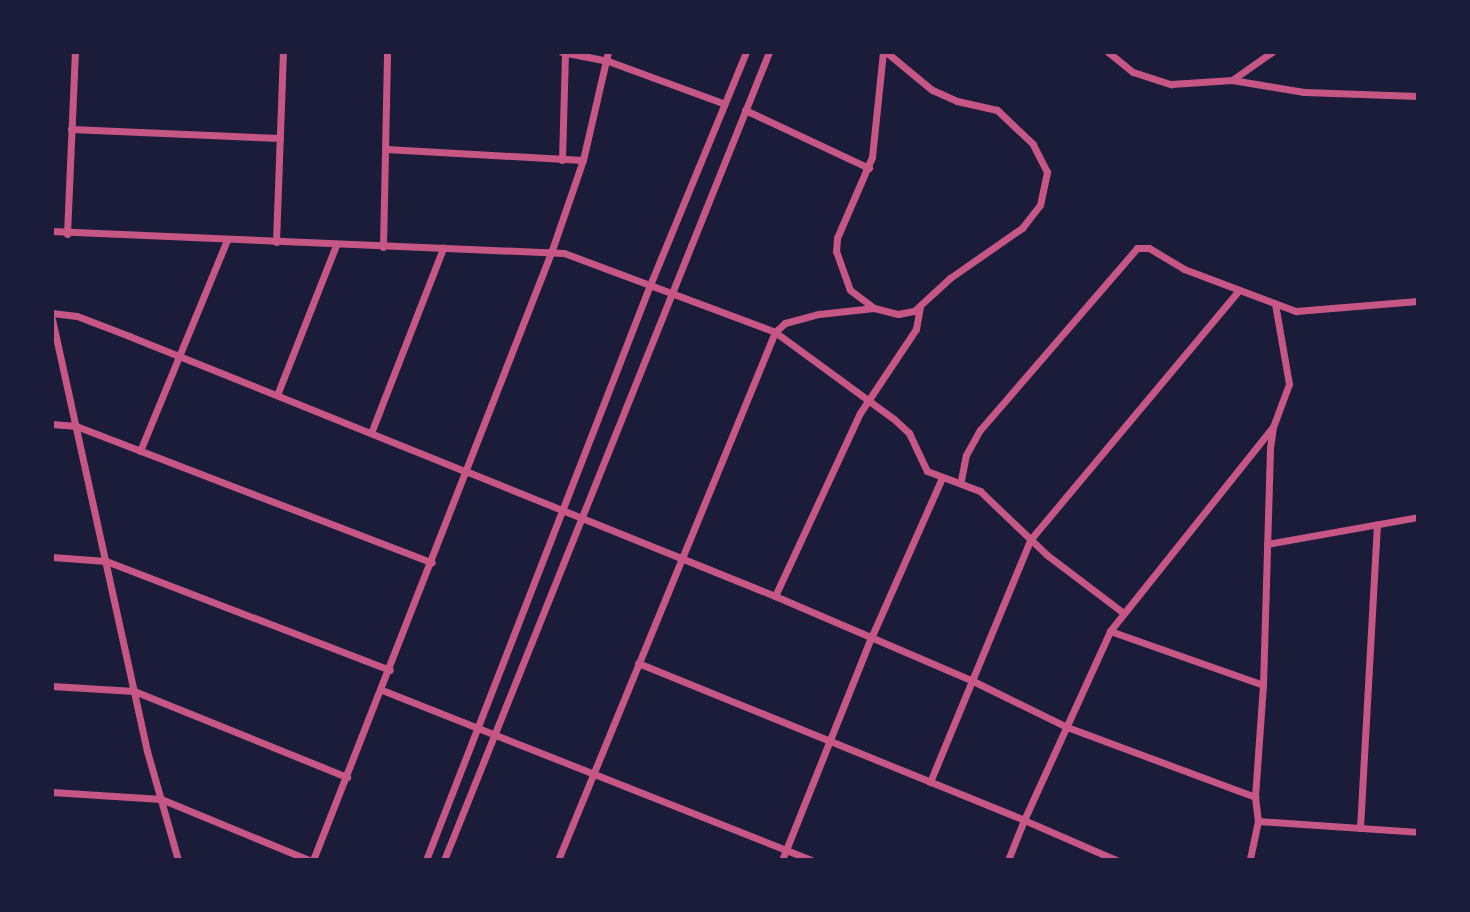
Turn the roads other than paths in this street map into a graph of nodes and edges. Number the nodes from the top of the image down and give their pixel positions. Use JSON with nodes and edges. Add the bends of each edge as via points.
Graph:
{"nodes":[{"id":1,"x":75,"y":52,"type":"edge"},
{"id":2,"x":283,"y":52,"type":"edge"},
{"id":3,"x":387,"y":52,"type":"edge"},
{"id":4,"x":746,"y":52,"type":"edge"},
{"id":5,"x":769,"y":52,"type":"edge"},
{"id":6,"x":884,"y":52,"type":"edge"},
{"id":7,"x":1108,"y":52,"type":"edge"},
{"id":8,"x":1272,"y":52,"type":"edge"},
{"id":9,"x":564,"y":53,"type":"edge"},
{"id":10,"x":608,"y":57,"type":"edge"},
{"id":11,"x":1232,"y":80,"type":"junction"},
{"id":12,"x":1418,"y":96,"type":"edge"},
{"id":13,"x":723,"y":103,"type":"junction"},
{"id":14,"x":745,"y":110,"type":"junction"},
{"id":15,"x":71,"y":129,"type":"junction"},
{"id":16,"x":280,"y":138,"type":"junction"},
{"id":17,"x":386,"y":149,"type":"junction"},
{"id":18,"x":562,"y":159,"type":"junction"},
{"id":19,"x":583,"y":160,"type":"junction"},
{"id":20,"x":869,"y":168,"type":"junction"},
{"id":21,"x":52,"y":231,"type":"edge"},
{"id":22,"x":67,"y":234,"type":"junction"},
{"id":23,"x":227,"y":240,"type":"junction"},
{"id":24,"x":276,"y":242,"type":"junction"},
{"id":25,"x":336,"y":244,"type":"junction"},
{"id":26,"x":383,"y":247,"type":"junction"},
{"id":27,"x":443,"y":248,"type":"junction"},
{"id":28,"x":552,"y":250,"type":"junction"},
{"id":29,"x":650,"y":285,"type":"junction"},
{"id":30,"x":1239,"y":290,"type":"junction"},
{"id":31,"x":670,"y":292,"type":"junction"},
{"id":32,"x":1418,"y":301,"type":"edge"},
{"id":33,"x":1275,"y":304,"type":"junction"},
{"id":34,"x":920,"y":306,"type":"junction"},
{"id":35,"x":874,"y":308,"type":"junction"},
{"id":36,"x":52,"y":313,"type":"edge"},
{"id":37,"x":52,"y":319,"type":"edge"},
{"id":38,"x":775,"y":332,"type":"junction"},
{"id":39,"x":180,"y":356,"type":"junction"},
{"id":40,"x":277,"y":395,"type":"junction"},
{"id":41,"x":868,"y":401,"type":"junction"},
{"id":42,"x":52,"y":424,"type":"edge"},
{"id":43,"x":76,"y":426,"type":"junction"},
{"id":44,"x":1272,"y":427,"type":"junction"},
{"id":45,"x":371,"y":433,"type":"junction"},
{"id":46,"x":140,"y":451,"type":"junction"},
{"id":47,"x":468,"y":472,"type":"junction"},
{"id":48,"x":942,"y":478,"type":"junction"},
{"id":49,"x":961,"y":480,"type":"junction"},
{"id":50,"x":564,"y":512,"type":"junction"},
{"id":51,"x":1418,"y":517,"type":"edge"},
{"id":52,"x":584,"y":519,"type":"junction"},
{"id":53,"x":1377,"y":524,"type":"junction"},
{"id":54,"x":1030,"y":540,"type":"junction"},
{"id":55,"x":1268,"y":544,"type":"junction"},
{"id":56,"x":52,"y":557,"type":"edge"},
{"id":57,"x":679,"y":560,"type":"junction"},
{"id":58,"x":106,"y":561,"type":"junction"},
{"id":59,"x":432,"y":562,"type":"junction"},
{"id":60,"x":775,"y":596,"type":"junction"},
{"id":61,"x":1122,"y":612,"type":"junction"},
{"id":62,"x":1110,"y":631,"type":"junction"},
{"id":63,"x":871,"y":638,"type":"junction"},
{"id":64,"x":638,"y":663,"type":"junction"},
{"id":65,"x":390,"y":670,"type":"junction"},
{"id":66,"x":971,"y":680,"type":"junction"},
{"id":67,"x":1263,"y":685,"type":"junction"},
{"id":68,"x":52,"y":686,"type":"edge"},
{"id":69,"x":382,"y":690,"type":"junction"},
{"id":70,"x":134,"y":691,"type":"junction"},
{"id":71,"x":1067,"y":727,"type":"junction"},
{"id":72,"x":480,"y":728,"type":"junction"},
{"id":73,"x":497,"y":736,"type":"junction"},
{"id":74,"x":830,"y":742,"type":"junction"},
{"id":75,"x":594,"y":775,"type":"junction"},
{"id":76,"x":347,"y":777,"type":"junction"},
{"id":77,"x":930,"y":782,"type":"junction"},
{"id":78,"x":52,"y":792,"type":"edge"},
{"id":79,"x":1255,"y":797,"type":"junction"},
{"id":80,"x":161,"y":799,"type":"junction"},
{"id":81,"x":1024,"y":820,"type":"junction"},
{"id":82,"x":1258,"y":821,"type":"junction"},
{"id":83,"x":1360,"y":828,"type":"junction"},
{"id":84,"x":1418,"y":832,"type":"edge"},
{"id":85,"x":788,"y":850,"type":"junction"},
{"id":86,"x":178,"y":859,"type":"edge"},
{"id":87,"x":311,"y":859,"type":"edge"},
{"id":88,"x":426,"y":859,"type":"edge"},
{"id":89,"x":444,"y":859,"type":"edge"},
{"id":90,"x":558,"y":859,"type":"edge"},
{"id":91,"x":782,"y":859,"type":"edge"},
{"id":92,"x":811,"y":859,"type":"edge"},
{"id":93,"x":1008,"y":859,"type":"edge"},
{"id":94,"x":1116,"y":859,"type":"edge"},
{"id":95,"x":1250,"y":859,"type":"edge"}],
"edges":[{"from":1,"to":15,"type":"street"},
{"from":2,"to":16,"type":"street"},
{"from":3,"to":17,"type":"street"},
{"from":4,"to":13,"type":"street"},
{"from":5,"to":14,"type":"street"},
{"from":6,"to":20,"type":"street"},
{"from":6,"to":34,"type":"street","via":[[932,90],[997,110],[1033,144],[1047,172],[1040,205],[1022,228],[950,278]]},
{"from":7,"to":11,"type":"street","via":[[1153,81],[1197,85]]},
{"from":8,"to":11,"type":"street"},
{"from":9,"to":10,"type":"street"},
{"from":9,"to":18,"type":"street"},
{"from":10,"to":13,"type":"street"},
{"from":10,"to":19,"type":"street"},
{"from":11,"to":12,"type":"street","via":[[1304,92]]},
{"from":13,"to":29,"type":"street"},
{"from":14,"to":20,"type":"street"},
{"from":14,"to":31,"type":"street"},
{"from":15,"to":16,"type":"street"},
{"from":15,"to":22,"type":"street"},
{"from":16,"to":24,"type":"street"},
{"from":17,"to":18,"type":"street"},
{"from":17,"to":26,"type":"street"},
{"from":18,"to":19,"type":"street"},
{"from":19,"to":28,"type":"street"},
{"from":20,"to":35,"type":"street","via":[[837,238],[836,251],[843,279]]},
{"from":21,"to":22,"type":"street"},
{"from":22,"to":23,"type":"street"},
{"from":23,"to":24,"type":"street"},
{"from":23,"to":39,"type":"street"},
{"from":24,"to":25,"type":"street"},
{"from":25,"to":26,"type":"street"},
{"from":25,"to":40,"type":"street"},
{"from":26,"to":27,"type":"street"},
{"from":27,"to":28,"type":"street"},
{"from":27,"to":45,"type":"street"},
{"from":28,"to":29,"type":"street"},
{"from":28,"to":47,"type":"street"},
{"from":29,"to":31,"type":"street"},
{"from":29,"to":50,"type":"street"},
{"from":30,"to":33,"type":"street"},
{"from":30,"to":49,"type":"street","via":[[1184,269],[1149,248],[1133,250],[980,430],[966,455]]},
{"from":30,"to":54,"type":"street"},
{"from":31,"to":38,"type":"street"},
{"from":31,"to":52,"type":"street"},
{"from":32,"to":33,"type":"street","via":[[1313,313]]},
{"from":33,"to":44,"type":"street","via":[[1289,384]]},
{"from":34,"to":35,"type":"street","via":[[898,314]]},
{"from":34,"to":41,"type":"street","via":[[906,348]]},
{"from":35,"to":38,"type":"street","via":[[818,314],[786,323]]},
{"from":36,"to":39,"type":"street","via":[[77,316]]},
{"from":37,"to":43,"type":"street"},
{"from":38,"to":41,"type":"street"},
{"from":38,"to":57,"type":"street"},
{"from":39,"to":40,"type":"street"},
{"from":39,"to":46,"type":"street"},
{"from":40,"to":45,"type":"street"},
{"from":41,"to":48,"type":"street","via":[[909,433],[927,471]]},
{"from":41,"to":60,"type":"street"},
{"from":42,"to":43,"type":"street"},
{"from":43,"to":46,"type":"street"},
{"from":43,"to":58,"type":"street"},
{"from":44,"to":55,"type":"street"},
{"from":44,"to":61,"type":"street"},
{"from":45,"to":47,"type":"street"},
{"from":46,"to":59,"type":"street"},
{"from":47,"to":50,"type":"street"},
{"from":47,"to":59,"type":"street"},
{"from":48,"to":49,"type":"street"},
{"from":48,"to":63,"type":"street"},
{"from":49,"to":54,"type":"street","via":[[993,501]]},
{"from":50,"to":52,"type":"street"},
{"from":50,"to":72,"type":"street"},
{"from":51,"to":53,"type":"street"},
{"from":52,"to":57,"type":"street"},
{"from":52,"to":73,"type":"street"},
{"from":53,"to":55,"type":"street"},
{"from":53,"to":83,"type":"street"},
{"from":54,"to":61,"type":"street"},
{"from":54,"to":66,"type":"street"},
{"from":55,"to":67,"type":"street"},
{"from":56,"to":58,"type":"street"},
{"from":57,"to":60,"type":"street"},
{"from":57,"to":64,"type":"street"},
{"from":58,"to":65,"type":"street"},
{"from":58,"to":70,"type":"street"},
{"from":59,"to":65,"type":"street"},
{"from":60,"to":63,"type":"street"},
{"from":61,"to":62,"type":"street"},
{"from":62,"to":67,"type":"street"},
{"from":62,"to":71,"type":"street"},
{"from":63,"to":66,"type":"street"},
{"from":63,"to":74,"type":"street"},
{"from":64,"to":74,"type":"street"},
{"from":64,"to":75,"type":"street"},
{"from":65,"to":69,"type":"street"},
{"from":66,"to":71,"type":"street"},
{"from":66,"to":77,"type":"street"},
{"from":67,"to":79,"type":"street"},
{"from":68,"to":70,"type":"street"},
{"from":69,"to":72,"type":"street"},
{"from":69,"to":76,"type":"street"},
{"from":70,"to":76,"type":"street"},
{"from":70,"to":80,"type":"street"},
{"from":71,"to":79,"type":"street"},
{"from":71,"to":81,"type":"street"},
{"from":72,"to":73,"type":"street"},
{"from":72,"to":88,"type":"street"},
{"from":73,"to":75,"type":"street"},
{"from":73,"to":89,"type":"street"},
{"from":74,"to":77,"type":"street"},
{"from":74,"to":85,"type":"street"},
{"from":75,"to":85,"type":"street"},
{"from":75,"to":90,"type":"street"},
{"from":76,"to":87,"type":"street"},
{"from":77,"to":81,"type":"street"},
{"from":78,"to":80,"type":"street"},
{"from":79,"to":82,"type":"street"},
{"from":80,"to":86,"type":"street"},
{"from":80,"to":87,"type":"street"},
{"from":81,"to":93,"type":"street"},
{"from":81,"to":94,"type":"street"},
{"from":82,"to":83,"type":"street"},
{"from":82,"to":95,"type":"street"},
{"from":83,"to":84,"type":"street"},
{"from":85,"to":91,"type":"street"},
{"from":85,"to":92,"type":"street"}]}
